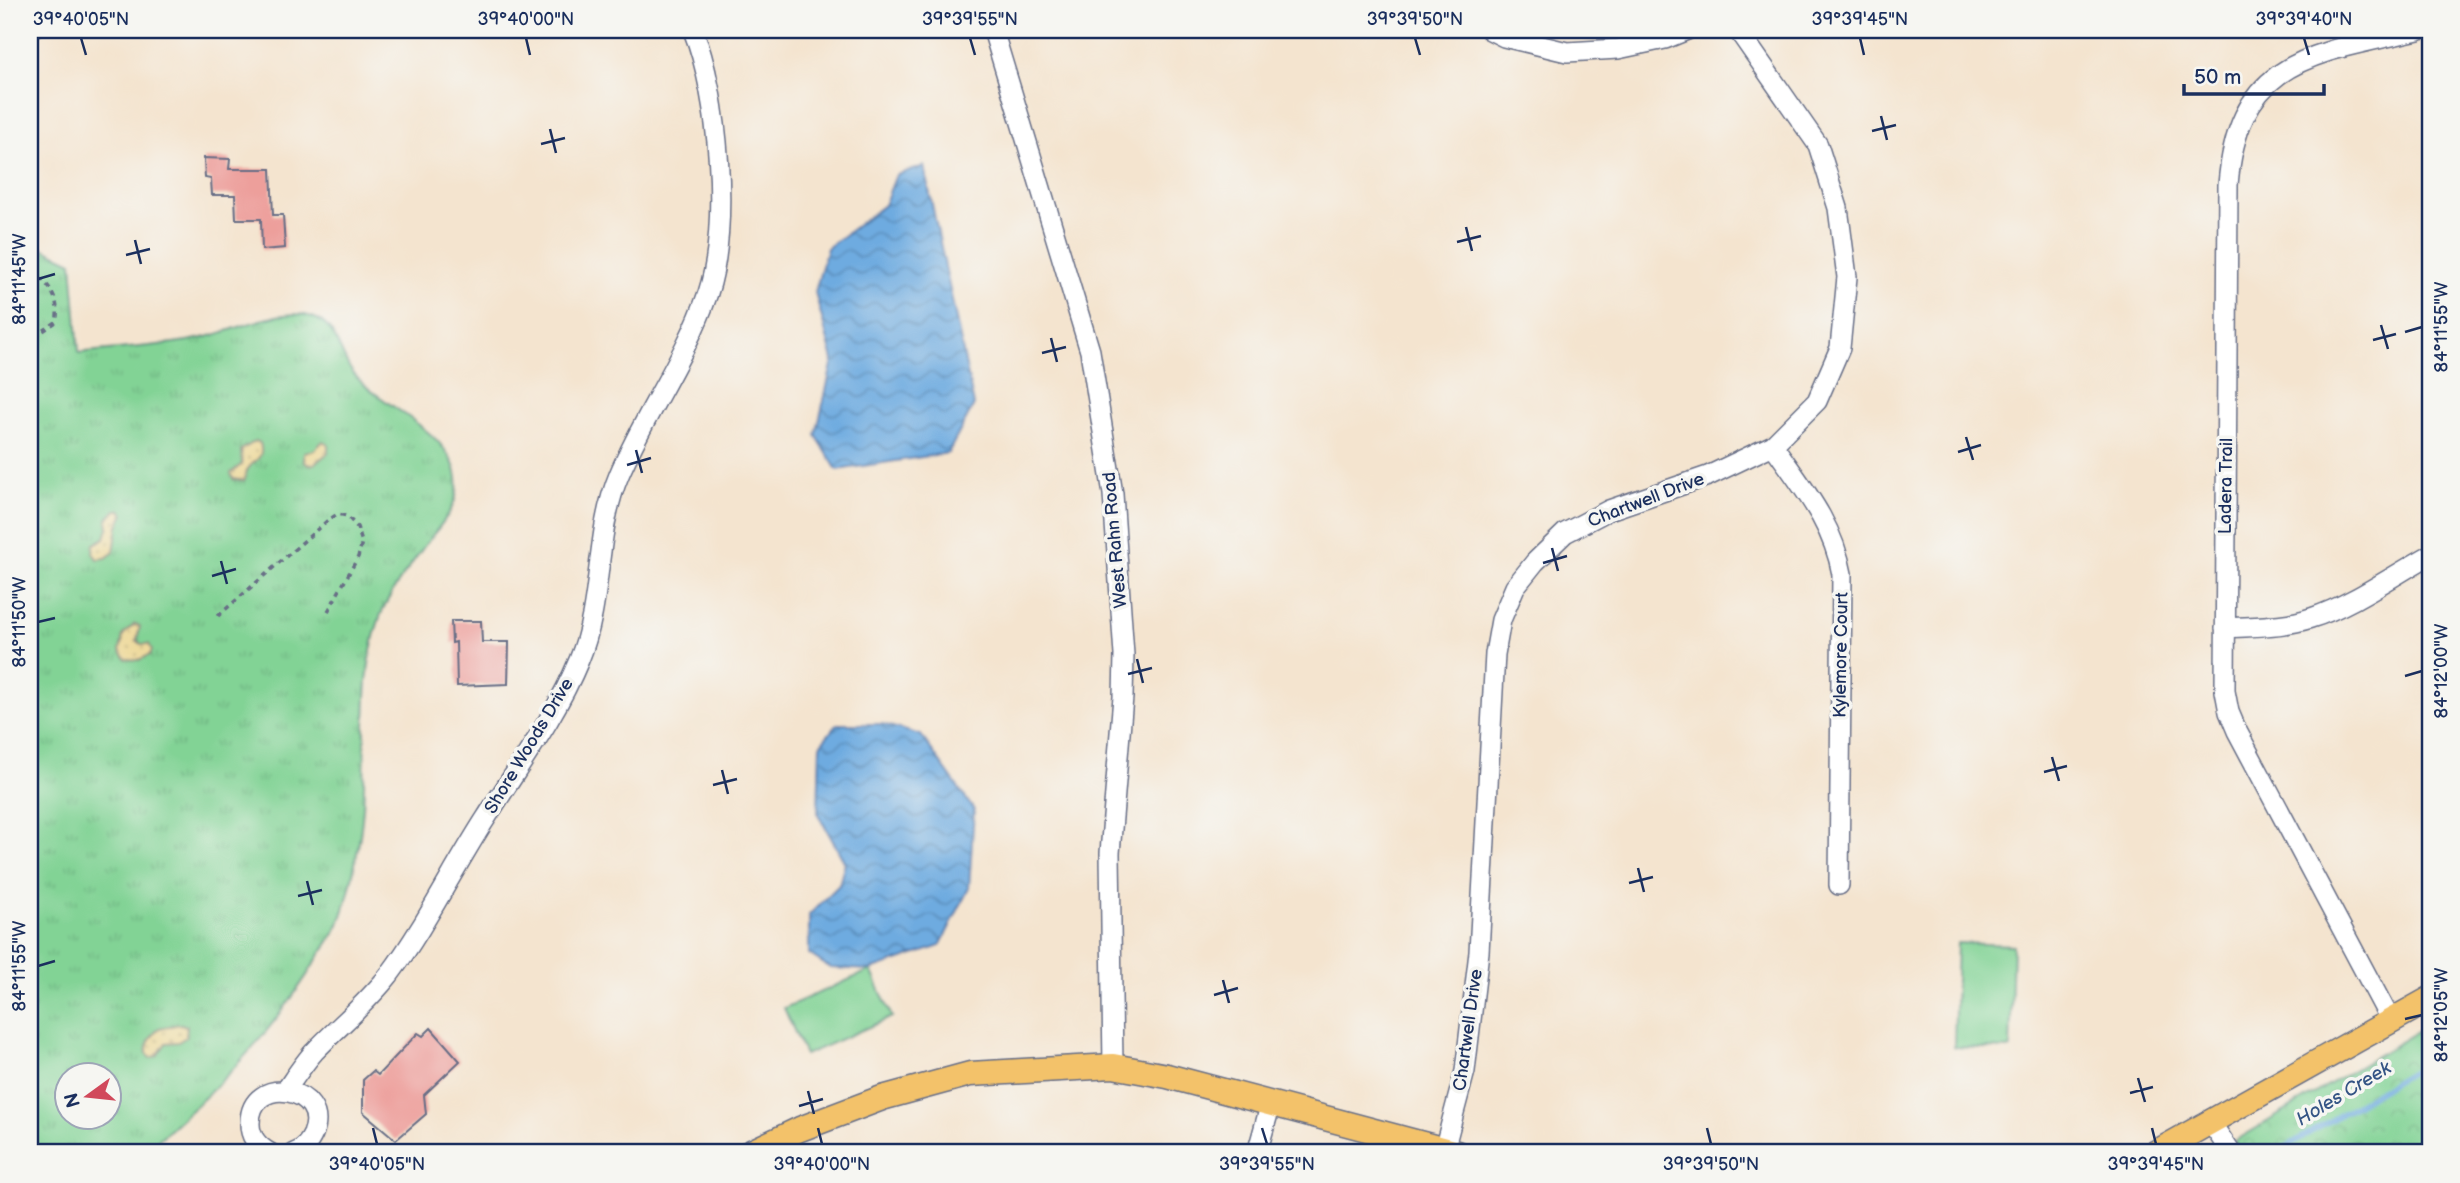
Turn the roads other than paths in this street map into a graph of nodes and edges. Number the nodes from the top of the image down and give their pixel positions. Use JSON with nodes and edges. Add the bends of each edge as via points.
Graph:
{"nodes":[{"id":1,"x":692,"y":30,"type":"edge"},
{"id":2,"x":993,"y":30,"type":"edge"},
{"id":3,"x":1490,"y":30,"type":"edge"},
{"id":4,"x":1687,"y":30,"type":"edge"},
{"id":5,"x":1738,"y":30,"type":"edge"},
{"id":6,"x":2418,"y":30,"type":"edge"},
{"id":7,"x":1773,"y":445,"type":"junction"},
{"id":8,"x":2430,"y":555,"type":"edge"},
{"id":9,"x":2225,"y":628,"type":"junction"},
{"id":10,"x":1839,"y":885,"type":"dead end"},
{"id":11,"x":2430,"y":999,"type":"edge"},
{"id":12,"x":2391,"y":1021,"type":"junction"},
{"id":13,"x":1113,"y":1066,"type":"junction"},
{"id":14,"x":286,"y":1090,"type":"junction"},
{"id":15,"x":1271,"y":1103,"type":"junction"},
{"id":16,"x":2210,"y":1121,"type":"junction"},
{"id":17,"x":786,"y":1145,"type":"edge"},
{"id":18,"x":1450,"y":1152,"type":"edge"},
{"id":19,"x":270,"y":1153,"type":"edge"},
{"id":20,"x":294,"y":1153,"type":"edge"},
{"id":21,"x":749,"y":1153,"type":"edge"},
{"id":22,"x":1258,"y":1153,"type":"edge"},
{"id":23,"x":2155,"y":1153,"type":"edge"},
{"id":24,"x":2231,"y":1153,"type":"edge"}],
"edges":[{"from":1,"to":14,"type":"street","name":"Shore Woods Drive","via":[[707,72],[715,121],[719,178],[715,260],[708,292],[686,344],[618,476],[604,521],[593,615],[581,655],[532,745],[388,975],[312,1055]]},
{"from":2,"to":13,"type":"street","name":"West Rahn Road","via":[[1090,351],[1113,494],[1124,655],[1110,853]]},
{"from":3,"to":4,"type":"street","via":[[1567,52],[1618,49]]},
{"from":5,"to":7,"type":"street","name":"Chartwell Drive","via":[[1818,145],[1838,208],[1847,277],[1840,348],[1817,401]]},
{"from":6,"to":9,"type":"street","name":"Ladera Trail","via":[[2323,52],[2287,68],[2255,99],[2236,137],[2228,185]]},
{"from":7,"to":10,"type":"street","name":"Kylemore Court","via":[[1824,520],[1838,550],[1842,574]]},
{"from":7,"to":18,"type":"street","name":"Chartwell Drive","via":[[1708,476],[1609,510],[1565,533],[1515,587],[1501,620],[1495,654],[1479,952]]},
{"from":8,"to":9,"type":"street","via":[[2312,618]]},
{"from":9,"to":12,"type":"street","name":"Ladera Trail","via":[[2225,691],[2237,732]]},
{"from":11,"to":12,"type":"main road"},
{"from":12,"to":16,"type":"main road"},
{"from":13,"to":15,"type":"main road"},
{"from":13,"to":17,"type":"main road","via":[[970,1074],[882,1098]]},
{"from":14,"to":19,"type":"street","name":"Shore Woods Drive","via":[[260,1098],[252,1110],[252,1136]]},
{"from":14,"to":20,"type":"street","via":[[299,1094],[315,1116],[309,1142]]},
{"from":15,"to":18,"type":"main road"},
{"from":15,"to":22,"type":"street"},
{"from":16,"to":23,"type":"main road"},
{"from":16,"to":24,"type":"street"},
{"from":17,"to":21,"type":"main road"}]}
